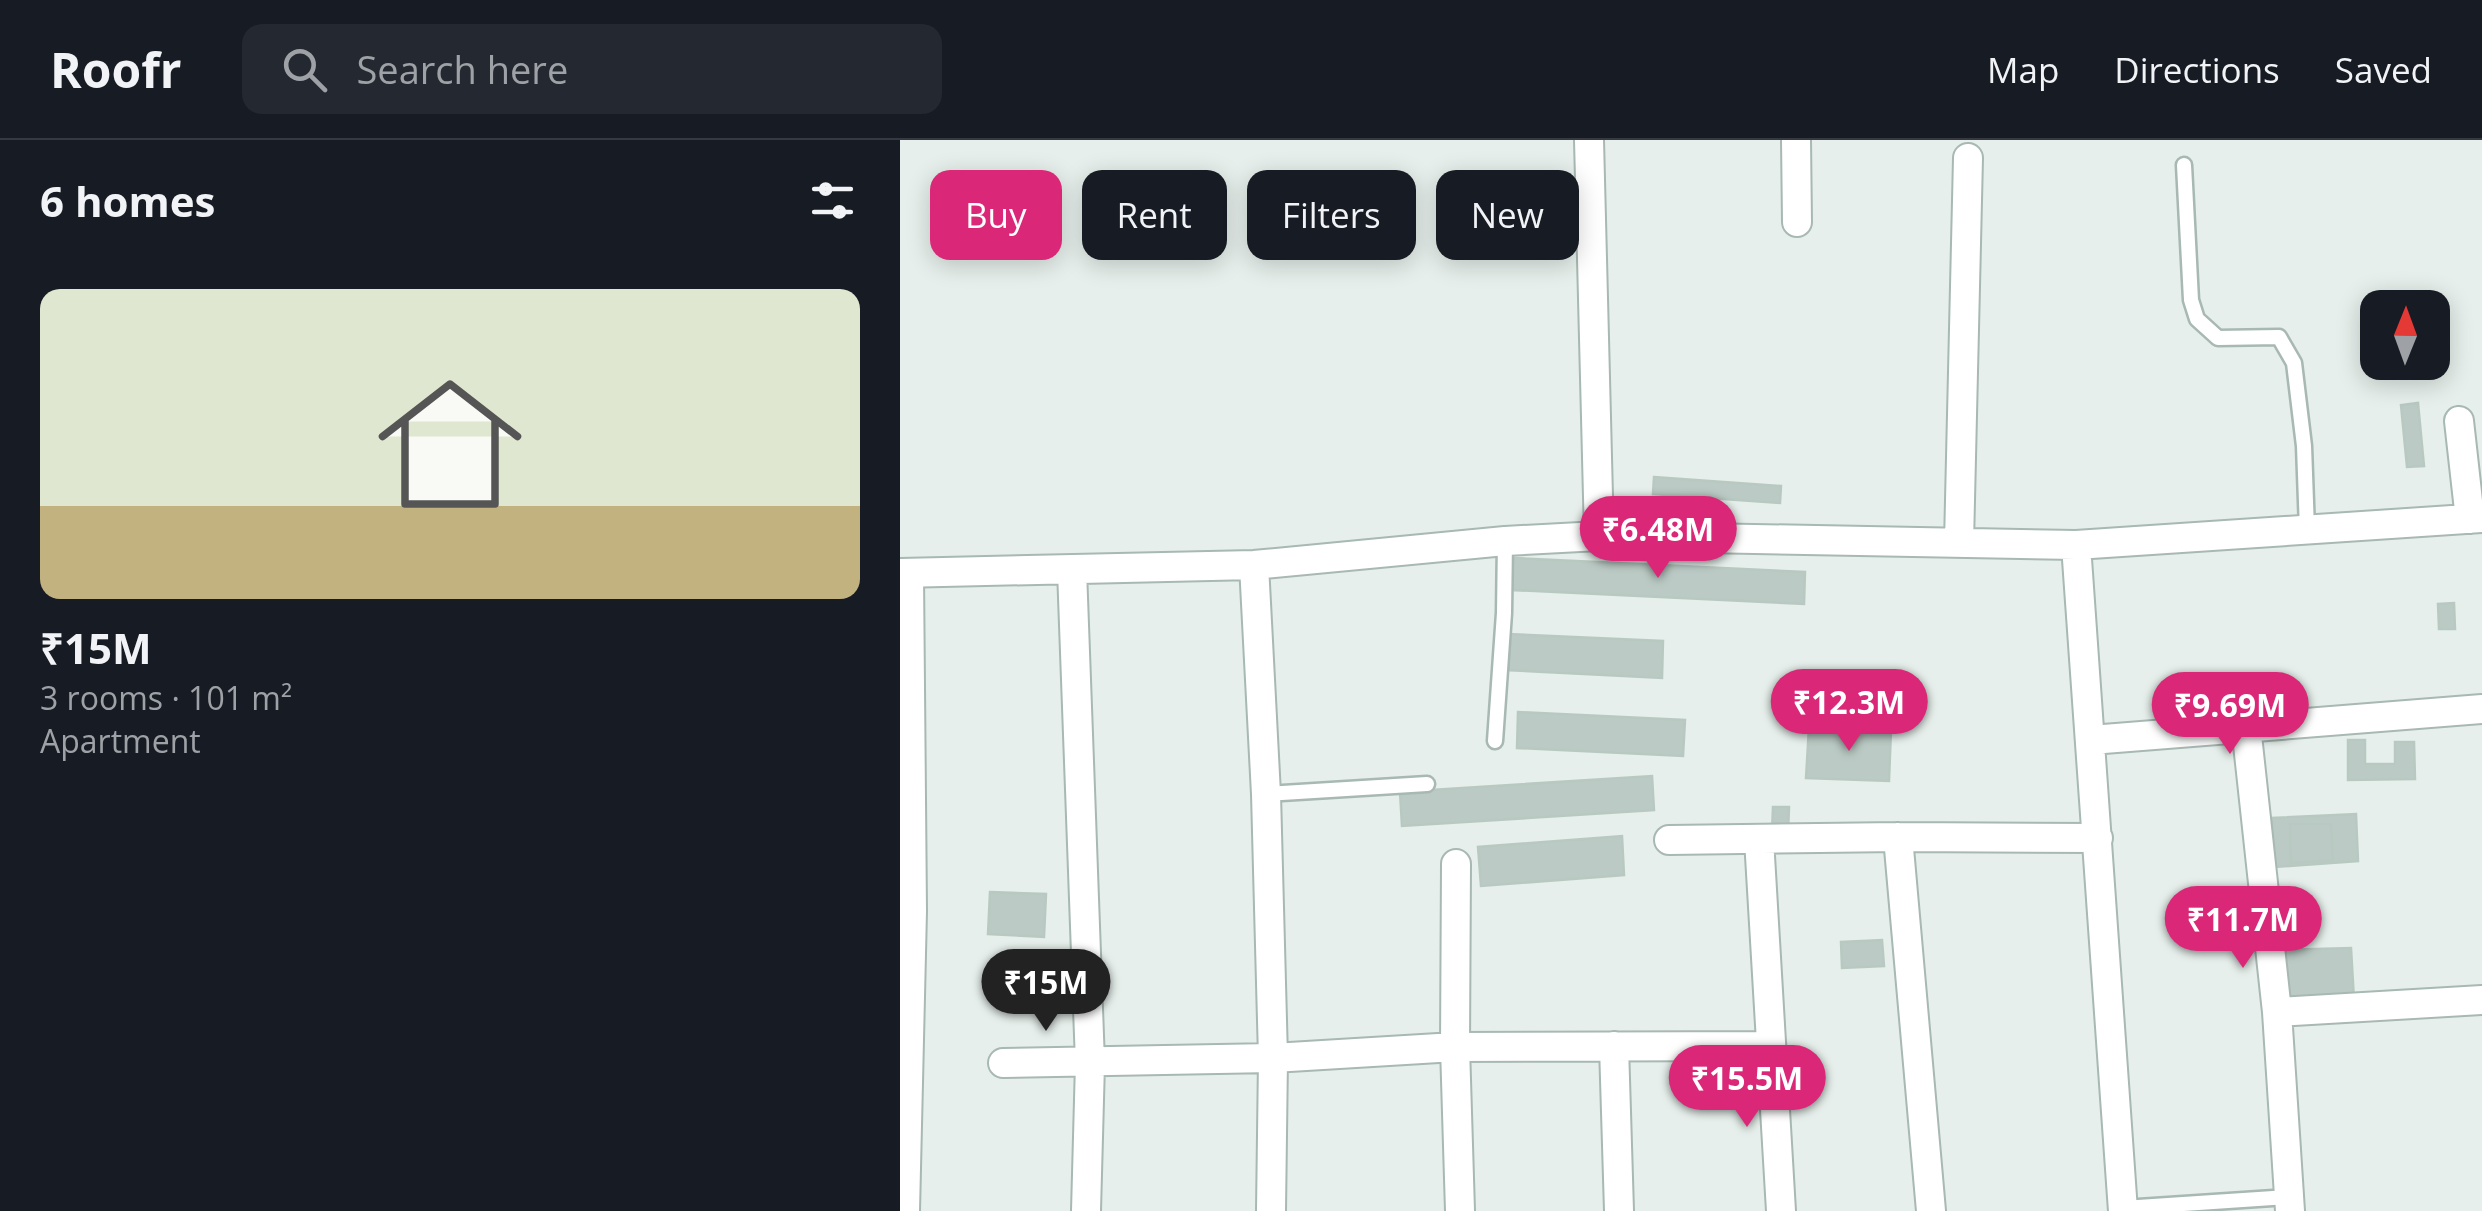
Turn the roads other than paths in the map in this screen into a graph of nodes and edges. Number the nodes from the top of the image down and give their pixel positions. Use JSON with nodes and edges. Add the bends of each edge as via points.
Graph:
{"nodes":[{"id":1,"x":1589,"y":140,"type":"edge"},
{"id":2,"x":1796,"y":140,"type":"edge"},
{"id":3,"x":1968,"y":158,"type":"dead end"},
{"id":4,"x":2184,"y":166,"type":"dead end"},
{"id":5,"x":1797,"y":222,"type":"dead end"},
{"id":6,"x":2459,"y":421,"type":"dead end"},
{"id":7,"x":2476,"y":518,"type":"edge"},
{"id":8,"x":2308,"y":530,"type":"junction"},
{"id":9,"x":1600,"y":536,"type":"junction"},
{"id":10,"x":1505,"y":541,"type":"junction"},
{"id":11,"x":1959,"y":543,"type":"junction"},
{"id":12,"x":2076,"y":545,"type":"junction"},
{"id":13,"x":1254,"y":566,"type":"junction"},
{"id":14,"x":1072,"y":570,"type":"junction"},
{"id":15,"x":905,"y":574,"type":"edge"},
{"id":16,"x":2482,"y":709,"type":"edge"},
{"id":17,"x":2246,"y":726,"type":"junction"},
{"id":18,"x":2091,"y":740,"type":"junction"},
{"id":19,"x":1495,"y":741,"type":"dead end"},
{"id":20,"x":905,"y":768,"type":"edge"},
{"id":21,"x":1427,"y":784,"type":"dead end"},
{"id":22,"x":1266,"y":794,"type":"junction"},
{"id":23,"x":1898,"y":837,"type":"junction"},
{"id":24,"x":1759,"y":838,"type":"junction"},
{"id":25,"x":2098,"y":838,"type":"junction"},
{"id":26,"x":1669,"y":840,"type":"dead end"},
{"id":27,"x":1456,"y":864,"type":"dead end"},
{"id":28,"x":906,"y":912,"type":"edge"},
{"id":29,"x":2482,"y":1000,"type":"edge"},
{"id":30,"x":2276,"y":1012,"type":"junction"},
{"id":31,"x":1455,"y":1046,"type":"junction"},
{"id":32,"x":1614,"y":1046,"type":"junction"},
{"id":33,"x":1771,"y":1046,"type":"junction"},
{"id":34,"x":1273,"y":1058,"type":"junction"},
{"id":35,"x":1090,"y":1063,"type":"junction"},
{"id":36,"x":1003,"y":1064,"type":"dead end"},
{"id":37,"x":2289,"y":1204,"type":"edge"},
{"id":38,"x":2123,"y":1209,"type":"edge"},
{"id":39,"x":905,"y":1211,"type":"edge"},
{"id":40,"x":1086,"y":1211,"type":"edge"},
{"id":41,"x":1271,"y":1211,"type":"edge"},
{"id":42,"x":1460,"y":1211,"type":"edge"},
{"id":43,"x":1619,"y":1211,"type":"edge"},
{"id":44,"x":1781,"y":1211,"type":"edge"},
{"id":45,"x":1931,"y":1211,"type":"edge"}],
"edges":[{"from":1,"to":9,"type":"street"},
{"from":2,"to":5,"type":"street"},
{"from":3,"to":11,"type":"street"},
{"from":4,"to":8,"type":"lane","via":[[2196,320],[2218,338],[2278,337],[2294,363]]},
{"from":6,"to":7,"type":"street"},
{"from":7,"to":8,"type":"street"},
{"from":8,"to":12,"type":"street"},
{"from":9,"to":10,"type":"street"},
{"from":9,"to":11,"type":"street"},
{"from":10,"to":13,"type":"street"},
{"from":10,"to":19,"type":"lane"},
{"from":11,"to":12,"type":"street"},
{"from":12,"to":18,"type":"street"},
{"from":13,"to":14,"type":"street"},
{"from":13,"to":22,"type":"street"},
{"from":14,"to":15,"type":"street"},
{"from":14,"to":35,"type":"street"},
{"from":15,"to":20,"type":"street"},
{"from":16,"to":17,"type":"street"},
{"from":17,"to":18,"type":"street"},
{"from":17,"to":30,"type":"street"},
{"from":18,"to":25,"type":"street"},
{"from":20,"to":28,"type":"street"},
{"from":21,"to":22,"type":"lane"},
{"from":22,"to":34,"type":"street"},
{"from":23,"to":24,"type":"street"},
{"from":23,"to":25,"type":"street"},
{"from":23,"to":45,"type":"street"},
{"from":24,"to":26,"type":"street"},
{"from":24,"to":33,"type":"street"},
{"from":25,"to":38,"type":"street"},
{"from":27,"to":31,"type":"street"},
{"from":28,"to":39,"type":"street"},
{"from":29,"to":30,"type":"street"},
{"from":30,"to":37,"type":"street"},
{"from":31,"to":32,"type":"street"},
{"from":31,"to":34,"type":"street"},
{"from":31,"to":42,"type":"street"},
{"from":32,"to":33,"type":"street"},
{"from":32,"to":43,"type":"street"},
{"from":33,"to":44,"type":"street"},
{"from":34,"to":35,"type":"street"},
{"from":34,"to":41,"type":"street"},
{"from":35,"to":36,"type":"street"},
{"from":35,"to":40,"type":"street"},
{"from":37,"to":38,"type":"lane"}]}
